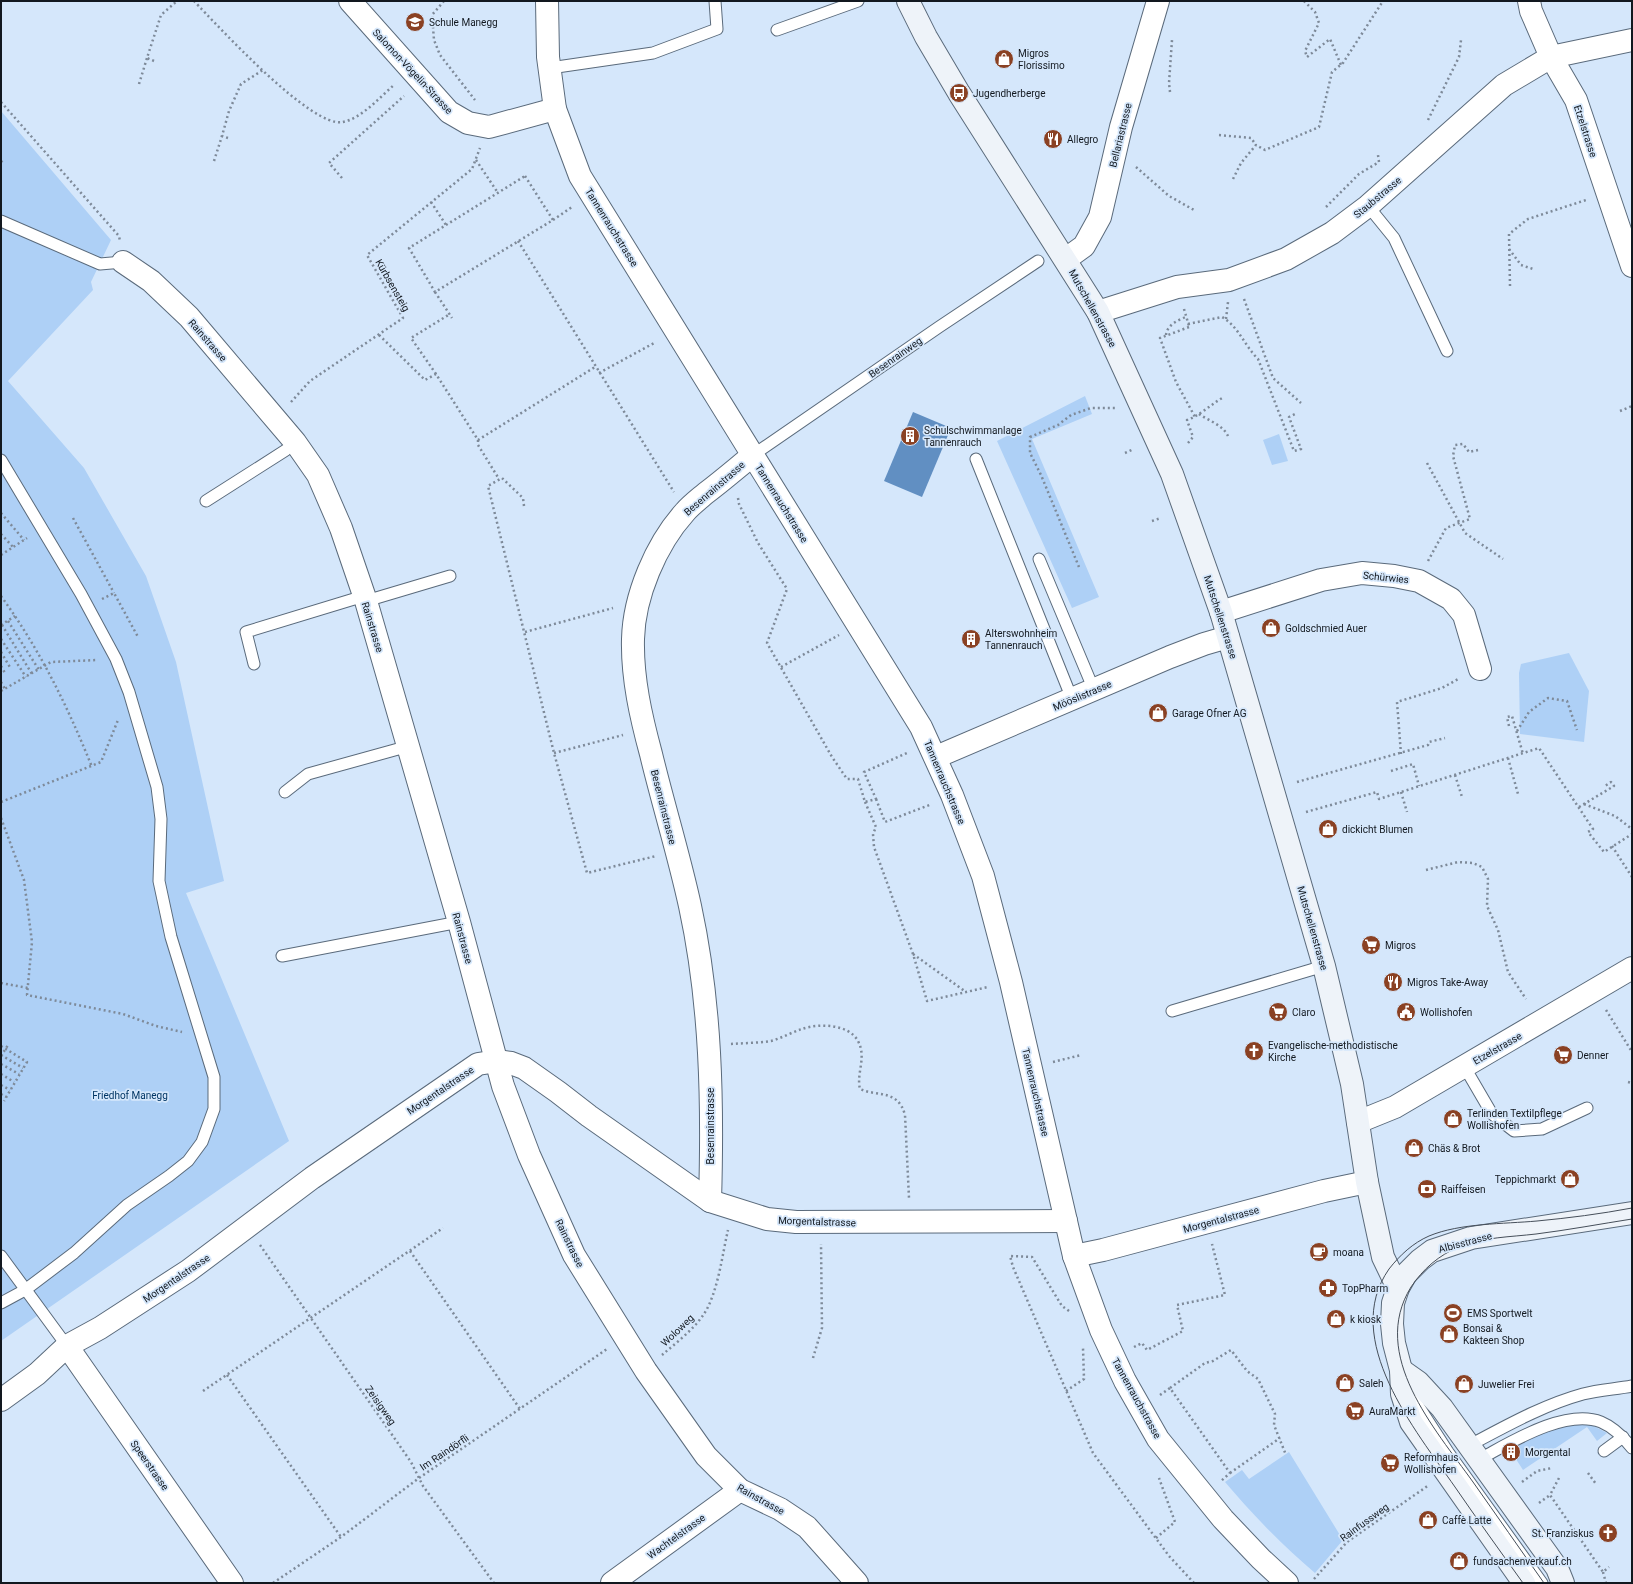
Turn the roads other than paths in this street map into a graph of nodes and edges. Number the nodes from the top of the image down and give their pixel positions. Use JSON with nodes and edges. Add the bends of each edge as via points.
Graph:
{"nodes":[{"id":1,"x":350,"y":1,"type":"edge"},
{"id":2,"x":547,"y":1,"type":"edge"},
{"id":3,"x":715,"y":1,"type":"edge"},
{"id":4,"x":858,"y":1,"type":"edge"},
{"id":5,"x":908,"y":1,"type":"edge"},
{"id":6,"x":1158,"y":1,"type":"edge"},
{"id":7,"x":1529,"y":1,"type":"edge"},
{"id":8,"x":776,"y":30,"type":"dead end"},
{"id":9,"x":1632,"y":40,"type":"edge"},
{"id":10,"x":1551,"y":57,"type":"junction"},
{"id":11,"x":550,"y":68,"type":"junction"},
{"id":12,"x":555,"y":108,"type":"junction"},
{"id":13,"x":1368,"y":206,"type":"junction"},
{"id":14,"x":1,"y":221,"type":"edge"},
{"id":15,"x":1066,"y":259,"type":"junction"},
{"id":16,"x":1038,"y":261,"type":"dead end"},
{"id":17,"x":123,"y":262,"type":"joint"},
{"id":18,"x":1632,"y":266,"type":"edge"},
{"id":19,"x":1098,"y":312,"type":"junction"},
{"id":20,"x":1447,"y":351,"type":"dead end"},
{"id":21,"x":295,"y":442,"type":"junction"},
{"id":22,"x":753,"y":455,"type":"junction"},
{"id":23,"x":976,"y":459,"type":"dead end"},
{"id":24,"x":1,"y":460,"type":"edge"},
{"id":25,"x":206,"y":501,"type":"dead end"},
{"id":26,"x":1039,"y":559,"type":"dead end"},
{"id":27,"x":450,"y":576,"type":"dead end"},
{"id":28,"x":365,"y":599,"type":"junction"},
{"id":29,"x":1221,"y":612,"type":"junction"},
{"id":30,"x":1228,"y":637,"type":"junction"},
{"id":31,"x":254,"y":664,"type":"dead end"},
{"id":32,"x":1480,"y":669,"type":"road end"},
{"id":33,"x":1094,"y":690,"type":"junction"},
{"id":34,"x":1072,"y":699,"type":"junction"},
{"id":35,"x":409,"y":746,"type":"junction"},
{"id":36,"x":936,"y":757,"type":"junction"},
{"id":37,"x":285,"y":792,"type":"dead end"},
{"id":38,"x":459,"y":922,"type":"junction"},
{"id":39,"x":282,"y":956,"type":"dead end"},
{"id":40,"x":1324,"y":966,"type":"junction"},
{"id":41,"x":1632,"y":968,"type":"edge"},
{"id":42,"x":1172,"y":1011,"type":"dead end"},
{"id":43,"x":497,"y":1061,"type":"junction"},
{"id":44,"x":1464,"y":1066,"type":"junction"},
{"id":45,"x":1587,"y":1108,"type":"dead end"},
{"id":46,"x":1358,"y":1122,"type":"junction"},
{"id":47,"x":1367,"y":1182,"type":"junction"},
{"id":48,"x":710,"y":1201,"type":"junction"},
{"id":49,"x":1632,"y":1213,"type":"edge"},
{"id":50,"x":1066,"y":1221,"type":"junction"},
{"id":51,"x":1,"y":1256,"type":"edge"},
{"id":52,"x":1074,"y":1256,"type":"junction"},
{"id":53,"x":1398,"y":1288,"type":"junction"},
{"id":54,"x":25,"y":1290,"type":"junction"},
{"id":55,"x":1,"y":1303,"type":"edge"},
{"id":56,"x":67,"y":1346,"type":"junction"},
{"id":57,"x":1401,"y":1370,"type":"junction"},
{"id":58,"x":1632,"y":1386,"type":"edge"},
{"id":59,"x":1,"y":1400,"type":"edge"},
{"id":60,"x":1623,"y":1436,"type":"junction"},
{"id":61,"x":1632,"y":1448,"type":"edge"},
{"id":62,"x":1480,"y":1450,"type":"junction"},
{"id":63,"x":1604,"y":1451,"type":"dead end"},
{"id":64,"x":740,"y":1490,"type":"junction"},
{"id":65,"x":232,"y":1583,"type":"edge"},
{"id":66,"x":612,"y":1583,"type":"edge"},
{"id":67,"x":857,"y":1583,"type":"edge"},
{"id":68,"x":1288,"y":1583,"type":"edge"},
{"id":69,"x":1524,"y":1583,"type":"edge"},
{"id":70,"x":1542,"y":1583,"type":"edge"},
{"id":71,"x":1564,"y":1583,"type":"edge"}],
"edges":[{"from":1,"to":12,"type":"street","name":"Salomon-Vögelin-Strasse","via":[[449,112],[468,123],[489,127]]},
{"from":2,"to":11,"type":"street","name":"Tannenrauchstrasse"},
{"from":3,"to":11,"type":"lane","via":[[717,29],[653,53]]},
{"from":4,"to":8,"type":"lane"},
{"from":5,"to":15,"type":"street","name":"Mutschellenstrasse","via":[[959,93]]},
{"from":6,"to":15,"type":"street","name":"Bellariastrasse","via":[[1121,127],[1100,217],[1084,246]]},
{"from":7,"to":10,"type":"street","name":"Etzelstrasse"},
{"from":9,"to":10,"type":"street","name":"Staubstrasse"},
{"from":10,"to":13,"type":"street","name":"Staubstrasse","via":[[1504,85]]},
{"from":10,"to":18,"type":"street","name":"Etzelstrasse","via":[[1576,100]]},
{"from":11,"to":12,"type":"street","name":"Tannenrauchstrasse"},
{"from":12,"to":22,"type":"street","name":"Tannenrauchstrasse","via":[[580,176]]},
{"from":13,"to":19,"type":"street","name":"Staubstrasse","via":[[1332,233],[1286,259],[1229,280],[1177,288]]},
{"from":13,"to":20,"type":"lane","via":[[1394,238]]},
{"from":14,"to":17,"type":"lane","via":[[100,264]]},
{"from":15,"to":19,"type":"street","name":"Mutschellenstrasse"},
{"from":16,"to":22,"type":"lane","name":"Besenrainweg"},
{"from":17,"to":21,"type":"street","name":"Rainstrasse","via":[[151,281],[189,317]]},
{"from":19,"to":29,"type":"street","name":"Mutschellenstrasse","via":[[1172,474]]},
{"from":21,"to":25,"type":"lane"},
{"from":21,"to":28,"type":"street","name":"Rainstrasse","via":[[318,475],[341,528]]},
{"from":22,"to":36,"type":"street","name":"Tannenrauchstrasse","via":[[921,727]]},
{"from":22,"to":48,"type":"street","name":"Besenrainstrasse","via":[[686,510],[664,539],[648,573],[633,637],[635,676],[644,730],[690,906],[699,959],[709,1058]]},
{"from":23,"to":34,"type":"lane"},
{"from":24,"to":54,"type":"lane","via":[[88,606],[116,659],[129,692],[157,787],[161,818],[159,881],[170,937],[214,1077],[214,1109],[202,1142],[188,1161],[127,1204],[74,1253]]},
{"from":26,"to":33,"type":"lane"},
{"from":27,"to":28,"type":"lane"},
{"from":28,"to":31,"type":"lane","via":[[246,632]]},
{"from":28,"to":35,"type":"street","name":"Rainstrasse"},
{"from":29,"to":30,"type":"street","name":"Mutschellenstrasse"},
{"from":29,"to":32,"type":"street","name":"Schürwies","via":[[1320,580],[1362,573],[1419,581],[1450,599],[1464,615]]},
{"from":30,"to":33,"type":"street","name":"Mööslistrasse","via":[[1204,644]]},
{"from":30,"to":40,"type":"street","name":"Mutschellenstrasse"},
{"from":33,"to":34,"type":"street","name":"Mööslistrasse"},
{"from":34,"to":36,"type":"street","name":"Mööslistrasse"},
{"from":35,"to":37,"type":"lane","via":[[308,774]]},
{"from":35,"to":38,"type":"street","name":"Rainstrasse"},
{"from":36,"to":50,"type":"street","name":"Tannenrauchstrasse","via":[[983,876],[1011,982]]},
{"from":38,"to":39,"type":"lane"},
{"from":38,"to":43,"type":"street","name":"Rainstrasse"},
{"from":40,"to":42,"type":"lane"},
{"from":40,"to":46,"type":"street","name":"Mutschellenstrasse","via":[[1348,1062]]},
{"from":41,"to":44,"type":"street","name":"Etzelstrasse"},
{"from":43,"to":48,"type":"street","name":"Morgentalstrasse","via":[[524,1068]]},
{"from":43,"to":56,"type":"street","name":"Morgentalstrasse","via":[[478,1064],[462,1073],[312,1178],[188,1271],[100,1328]]},
{"from":43,"to":64,"type":"street","name":"Rainstrasse","via":[[503,1086],[529,1155],[574,1255],[646,1371],[706,1456]]},
{"from":44,"to":45,"type":"lane","via":[[1492,1114],[1514,1131],[1542,1129]]},
{"from":44,"to":46,"type":"street","name":"Etzelstrasse","via":[[1395,1107]]},
{"from":46,"to":47,"type":"street","name":"Mutschellenstrasse"},
{"from":47,"to":52,"type":"street","name":"Morgentalstrasse"},
{"from":47,"to":53,"type":"street","name":"Mutschellenstrasse","via":[[1383,1257]]},
{"from":48,"to":50,"type":"street","name":"Morgentalstrasse","via":[[767,1219],[796,1222]]},
{"from":49,"to":53,"type":"street","name":"Albisstrasse","via":[[1501,1233],[1450,1244],[1432,1251],[1420,1260],[1406,1274]]},
{"from":50,"to":52,"type":"street","name":"Tannenrauchstrasse"},
{"from":51,"to":54,"type":"lane"},
{"from":52,"to":68,"type":"street","name":"Tannenrauchstrasse","via":[[1101,1330],[1125,1381],[1158,1439],[1223,1519]]},
{"from":53,"to":57,"type":"street","name":"Albisstrasse","via":[[1393,1303],[1392,1324]]},
{"from":54,"to":55,"type":"lane"},
{"from":54,"to":56,"type":"lane"},
{"from":56,"to":59,"type":"street","name":"Morgentalstrasse","via":[[37,1374]]},
{"from":56,"to":65,"type":"street","name":"Speerstrasse"},
{"from":57,"to":62,"type":"street","via":[[1428,1392]]},
{"from":57,"to":69,"type":"street","name":"Albisstrasse","via":[[1402,1394],[1411,1422]]},
{"from":57,"to":70,"type":"lane","name":"Albisstrasse","via":[[1414,1400],[1430,1426]]},
{"from":58,"to":62,"type":"lane","via":[[1584,1394],[1520,1418]]},
{"from":60,"to":61,"type":"lane"},
{"from":60,"to":62,"type":"lane","via":[[1602,1422],[1583,1420],[1554,1423]]},
{"from":60,"to":63,"type":"lane"},
{"from":62,"to":71,"type":"street","via":[[1557,1568]]},
{"from":64,"to":66,"type":"street","name":"Wachtelstrasse"},
{"from":64,"to":67,"type":"street","name":"Rainstrasse","via":[[780,1508],[807,1527]]}]}
